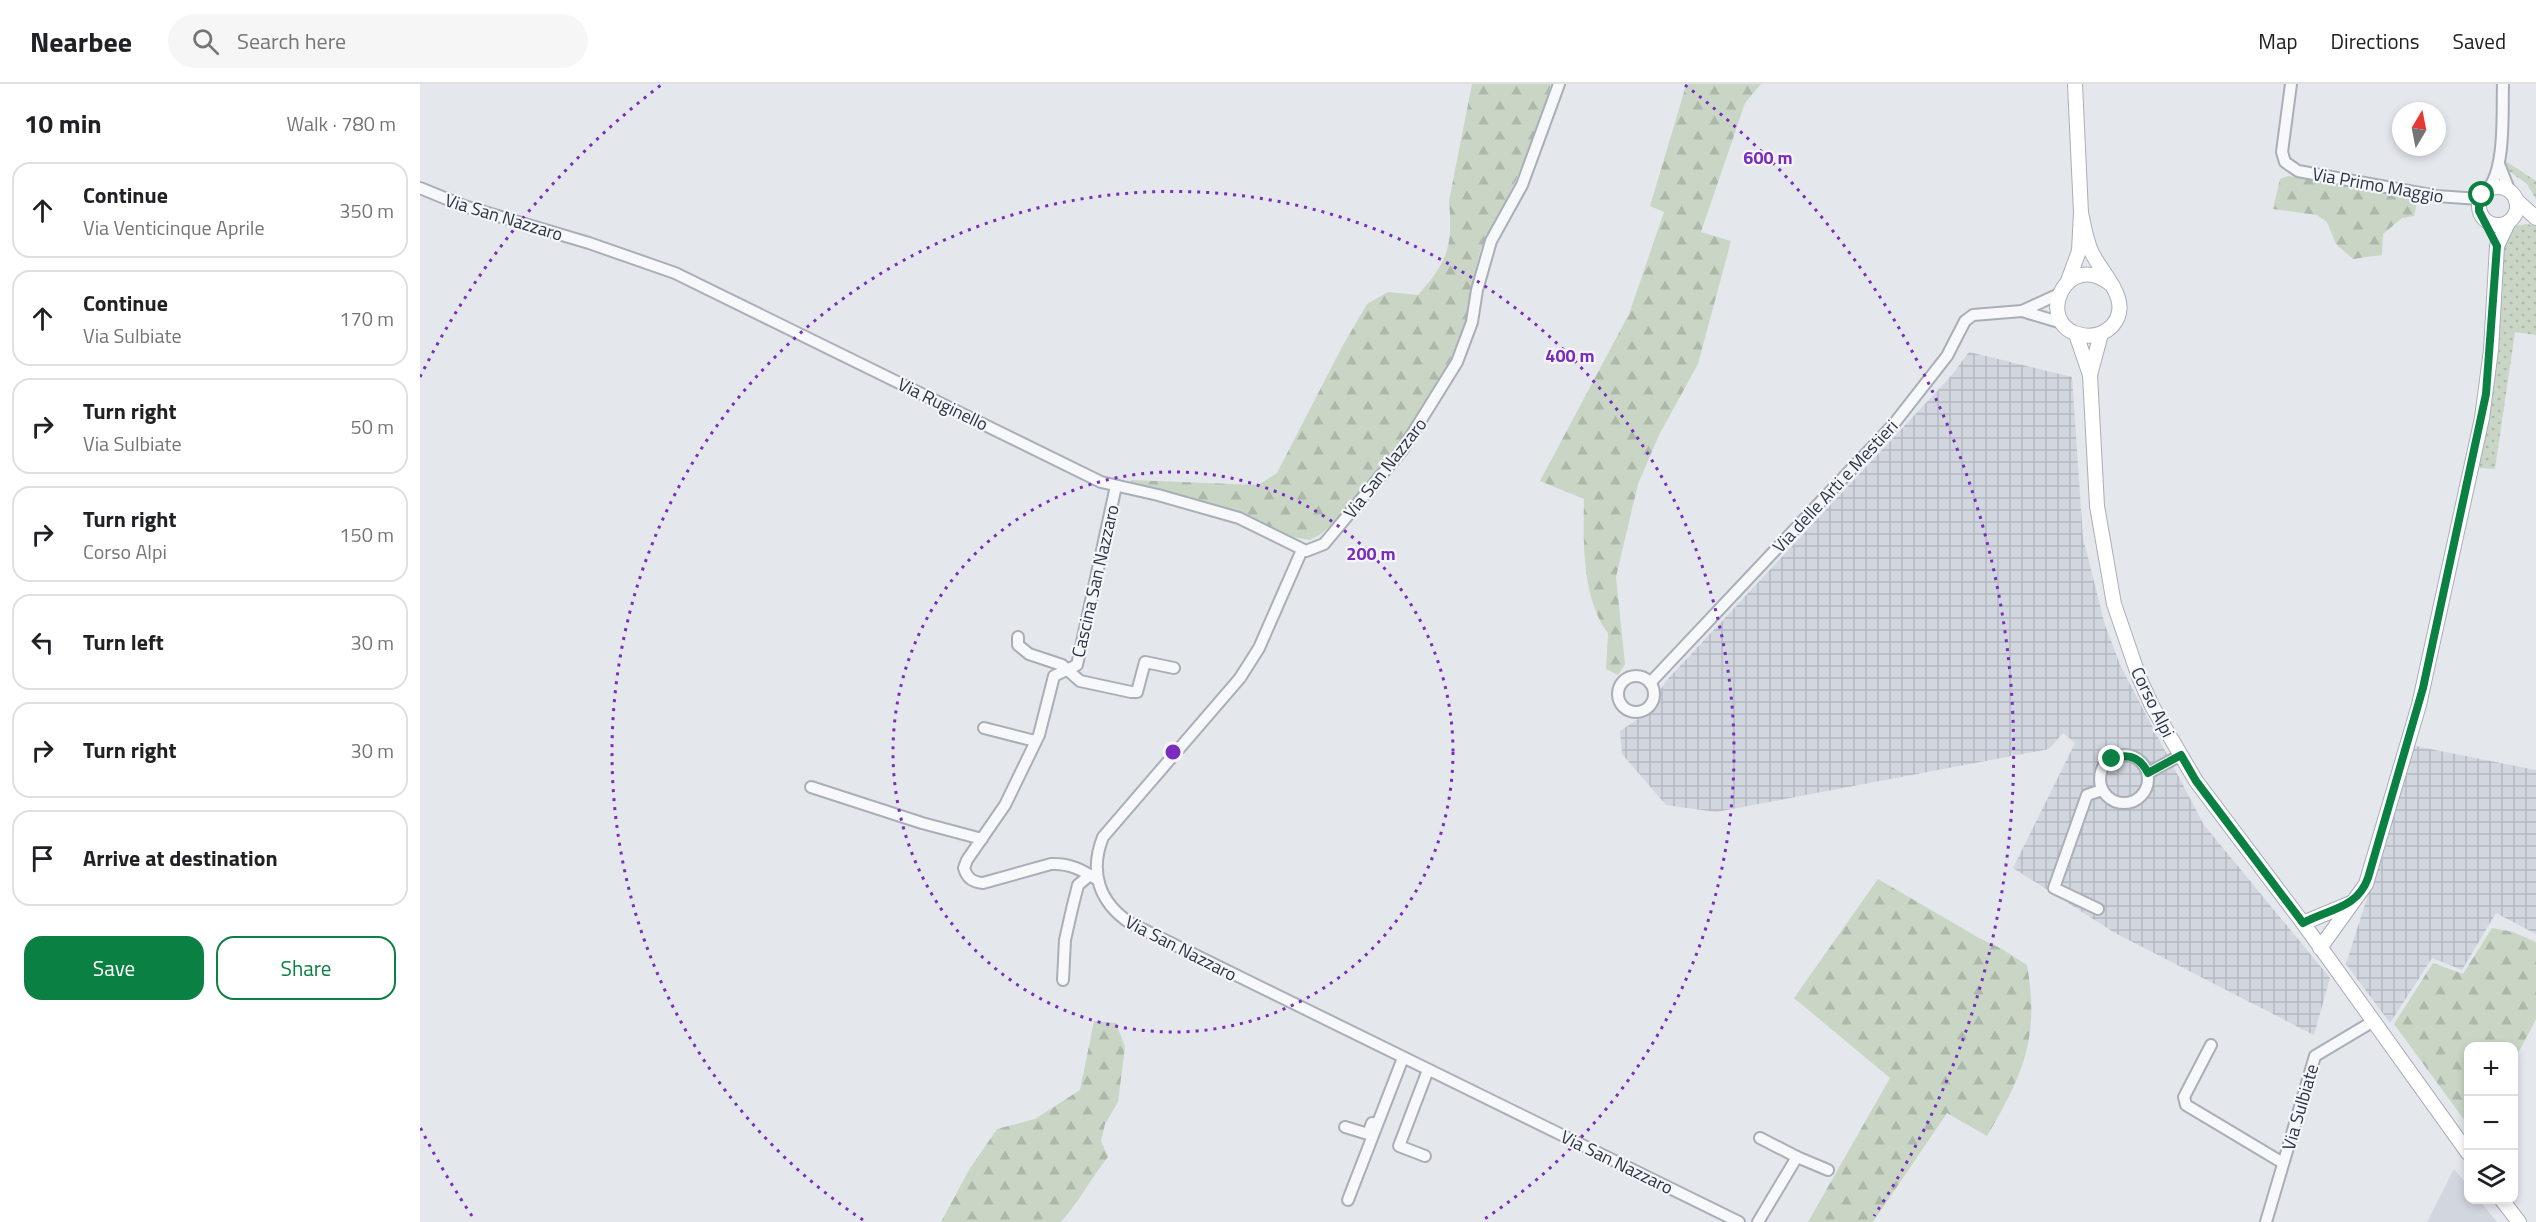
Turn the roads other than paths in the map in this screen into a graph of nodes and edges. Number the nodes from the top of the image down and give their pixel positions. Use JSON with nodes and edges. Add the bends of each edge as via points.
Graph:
{"nodes":[{"id":1,"x":1558,"y":84,"type":"edge"},
{"id":2,"x":2075,"y":84,"type":"edge"},
{"id":3,"x":2290,"y":84,"type":"edge"},
{"id":4,"x":2503,"y":84,"type":"edge"},
{"id":5,"x":2499,"y":164,"type":"junction"},
{"id":6,"x":420,"y":188,"type":"edge"},
{"id":7,"x":2484,"y":194,"type":"junction"},
{"id":8,"x":2513,"y":196,"type":"junction"},
{"id":9,"x":2081,"y":213,"type":"junction"},
{"id":10,"x":2482,"y":217,"type":"junction"},
{"id":11,"x":2536,"y":218,"type":"edge"},
{"id":12,"x":2510,"y":221,"type":"junction"},
{"id":13,"x":589,"y":243,"type":"joint"},
{"id":14,"x":2497,"y":246,"type":"junction"},
{"id":15,"x":2068,"y":282,"type":"junction"},
{"id":16,"x":2113,"y":286,"type":"junction"},
{"id":17,"x":2059,"y":294,"type":"junction"},
{"id":18,"x":2022,"y":311,"type":"junction"},
{"id":19,"x":2062,"y":323,"type":"junction"},
{"id":20,"x":2076,"y":334,"type":"junction"},
{"id":21,"x":2101,"y":334,"type":"junction"},
{"id":22,"x":2090,"y":375,"type":"junction"},
{"id":23,"x":1116,"y":486,"type":"junction"},
{"id":24,"x":1302,"y":550,"type":"junction"},
{"id":25,"x":1018,"y":637,"type":"dead end"},
{"id":26,"x":1174,"y":668,"type":"dead end"},
{"id":27,"x":1067,"y":670,"type":"junction"},
{"id":28,"x":1650,"y":683,"type":"dead end"},
{"id":29,"x":984,"y":728,"type":"dead end"},
{"id":30,"x":1037,"y":738,"type":"junction"},
{"id":31,"x":2181,"y":755,"type":"junction"},
{"id":32,"x":2148,"y":773,"type":"junction"},
{"id":33,"x":811,"y":787,"type":"dead end"},
{"id":34,"x":2102,"y":790,"type":"junction"},
{"id":35,"x":982,"y":839,"type":"junction"},
{"id":36,"x":1094,"y":877,"type":"junction"},
{"id":37,"x":2351,"y":903,"type":"junction"},
{"id":38,"x":2098,"y":909,"type":"dead end"},
{"id":39,"x":2303,"y":923,"type":"junction"},
{"id":40,"x":2320,"y":948,"type":"junction"},
{"id":41,"x":1063,"y":981,"type":"dead end"},
{"id":42,"x":2372,"y":1022,"type":"junction"},
{"id":43,"x":2211,"y":1045,"type":"dead end"},
{"id":44,"x":1401,"y":1057,"type":"junction"},
{"id":45,"x":1428,"y":1070,"type":"junction"},
{"id":46,"x":1345,"y":1127,"type":"dead end"},
{"id":47,"x":1760,"y":1138,"type":"dead end"},
{"id":48,"x":2467,"y":1150,"type":"edge"},
{"id":49,"x":1425,"y":1156,"type":"dead end"},
{"id":50,"x":1797,"y":1157,"type":"junction"},
{"id":51,"x":2283,"y":1163,"type":"junction"},
{"id":52,"x":1828,"y":1170,"type":"dead end"},
{"id":53,"x":1348,"y":1200,"type":"dead end"},
{"id":54,"x":2505,"y":1204,"type":"edge"},
{"id":55,"x":1739,"y":1222,"type":"edge"},
{"id":56,"x":1758,"y":1222,"type":"edge"},
{"id":57,"x":2266,"y":1222,"type":"edge"},
{"id":58,"x":2519,"y":1222,"type":"edge"}],
"edges":[{"from":1,"to":24,"type":"street","name":"Via San Nazzaro","via":[[1522,185],[1491,241],[1458,362],[1403,449],[1324,544]]},
{"from":2,"to":9,"type":"main road"},
{"from":3,"to":7,"type":"street","name":"Via Primo Maggio","via":[[2282,152],[2285,162],[2298,171],[2436,196]]},
{"from":4,"to":5,"type":"street"},
{"from":5,"to":7,"type":"street"},
{"from":5,"to":8,"type":"street"},
{"from":6,"to":13,"type":"street","name":"Via San Nazzaro","via":[[464,206]]},
{"from":7,"to":8,"type":"main road","via":[[2500,187]]},
{"from":7,"to":10,"type":"main road","via":[[2479,210]]},
{"from":8,"to":11,"type":"main road"},
{"from":8,"to":12,"type":"main road","via":[[2516,211]]},
{"from":9,"to":15,"type":"main road","via":[[2079,250]]},
{"from":9,"to":16,"type":"main road","via":[[2091,251]]},
{"from":10,"to":12,"type":"main road","via":[[2494,225]]},
{"from":10,"to":14,"type":"main road"},
{"from":11,"to":12,"type":"main road"},
{"from":12,"to":14,"type":"main road"},
{"from":13,"to":23,"type":"street","name":"Via Ruginello","via":[[675,273]]},
{"from":14,"to":37,"type":"main road","via":[[2486,394],[2428,667],[2366,884]]},
{"from":15,"to":16,"type":"main road","via":[[2087,274]]},
{"from":15,"to":17,"type":"main road"},
{"from":16,"to":21,"type":"main road","via":[[2119,312],[2112,326]]},
{"from":17,"to":18,"type":"street","name":"Via delle Arti e Mestieri"},
{"from":17,"to":19,"type":"main road","via":[[2057,307]]},
{"from":18,"to":19,"type":"street","name":"Via delle Arti e Mestieri"},
{"from":18,"to":28,"type":"street","name":"Via delle Arti e Mestieri","via":[[1973,315],[1965,321],[1947,356],[1893,425]]},
{"from":19,"to":20,"type":"main road"},
{"from":20,"to":21,"type":"main road"},
{"from":20,"to":22,"type":"main road","name":"Corso Alpi"},
{"from":21,"to":22,"type":"main road","name":"Corso Alpi"},
{"from":22,"to":31,"type":"main road","name":"Corso Alpi","via":[[2097,506],[2114,604],[2139,677]]},
{"from":23,"to":24,"type":"street","name":"Via Ruginello","via":[[1239,518]]},
{"from":23,"to":27,"type":"street","name":"Cascina San Nazzaro","via":[[1080,658]]},
{"from":24,"to":36,"type":"street","name":"Via San Nazzaro","via":[[1259,648],[1240,678],[1103,837]]},
{"from":25,"to":27,"type":"street","name":"Cascina San Nazzaro","via":[[1018,645],[1029,654]]},
{"from":26,"to":27,"type":"street","name":"Cascina San Nazzaro","via":[[1145,662],[1137,692],[1080,681]]},
{"from":27,"to":30,"type":"street","name":"Cascina San Nazzaro","via":[[1054,676]]},
{"from":29,"to":30,"type":"street"},
{"from":30,"to":35,"type":"street","via":[[1005,805]]},
{"from":31,"to":32,"type":"street"},
{"from":31,"to":39,"type":"main road","name":"Corso Alpi","via":[[2196,781]]},
{"from":32,"to":34,"type":"street","via":[[2146,791],[2133,802],[2115,802]]},
{"from":32,"to":34,"type":"street","via":[[2137,759],[2112,759],[2101,772]]},
{"from":33,"to":35,"type":"street"},
{"from":34,"to":38,"type":"street","via":[[2087,795],[2054,888]]},
{"from":35,"to":36,"type":"street","via":[[964,868],[975,882],[1051,864],[1070,865]]},
{"from":36,"to":41,"type":"street","via":[[1078,885],[1065,940]]},
{"from":36,"to":44,"type":"street","name":"Via San Nazzaro","via":[[1108,905],[1130,923]]},
{"from":37,"to":39,"type":"main road"},
{"from":37,"to":40,"type":"main road"},
{"from":39,"to":40,"type":"main road","name":"Corso Alpi"},
{"from":40,"to":42,"type":"main road","name":"Corso Alpi"},
{"from":42,"to":48,"type":"main road","name":"Corso Alpi"},
{"from":42,"to":51,"type":"street","name":"Via Sulbiate","via":[[2315,1056]]},
{"from":43,"to":51,"type":"street","via":[[2184,1097],[2186,1105]]},
{"from":44,"to":45,"type":"street","name":"Via San Nazzaro"},
{"from":44,"to":46,"type":"street","via":[[1368,1134]]},
{"from":44,"to":53,"type":"street"},
{"from":45,"to":49,"type":"street","via":[[1399,1146]]},
{"from":45,"to":55,"type":"street","name":"Via San Nazzaro"},
{"from":47,"to":50,"type":"street"},
{"from":50,"to":52,"type":"street"},
{"from":50,"to":56,"type":"street"},
{"from":51,"to":57,"type":"street","name":"Via Sulbiate"},
{"from":54,"to":58,"type":"main road"}]}
